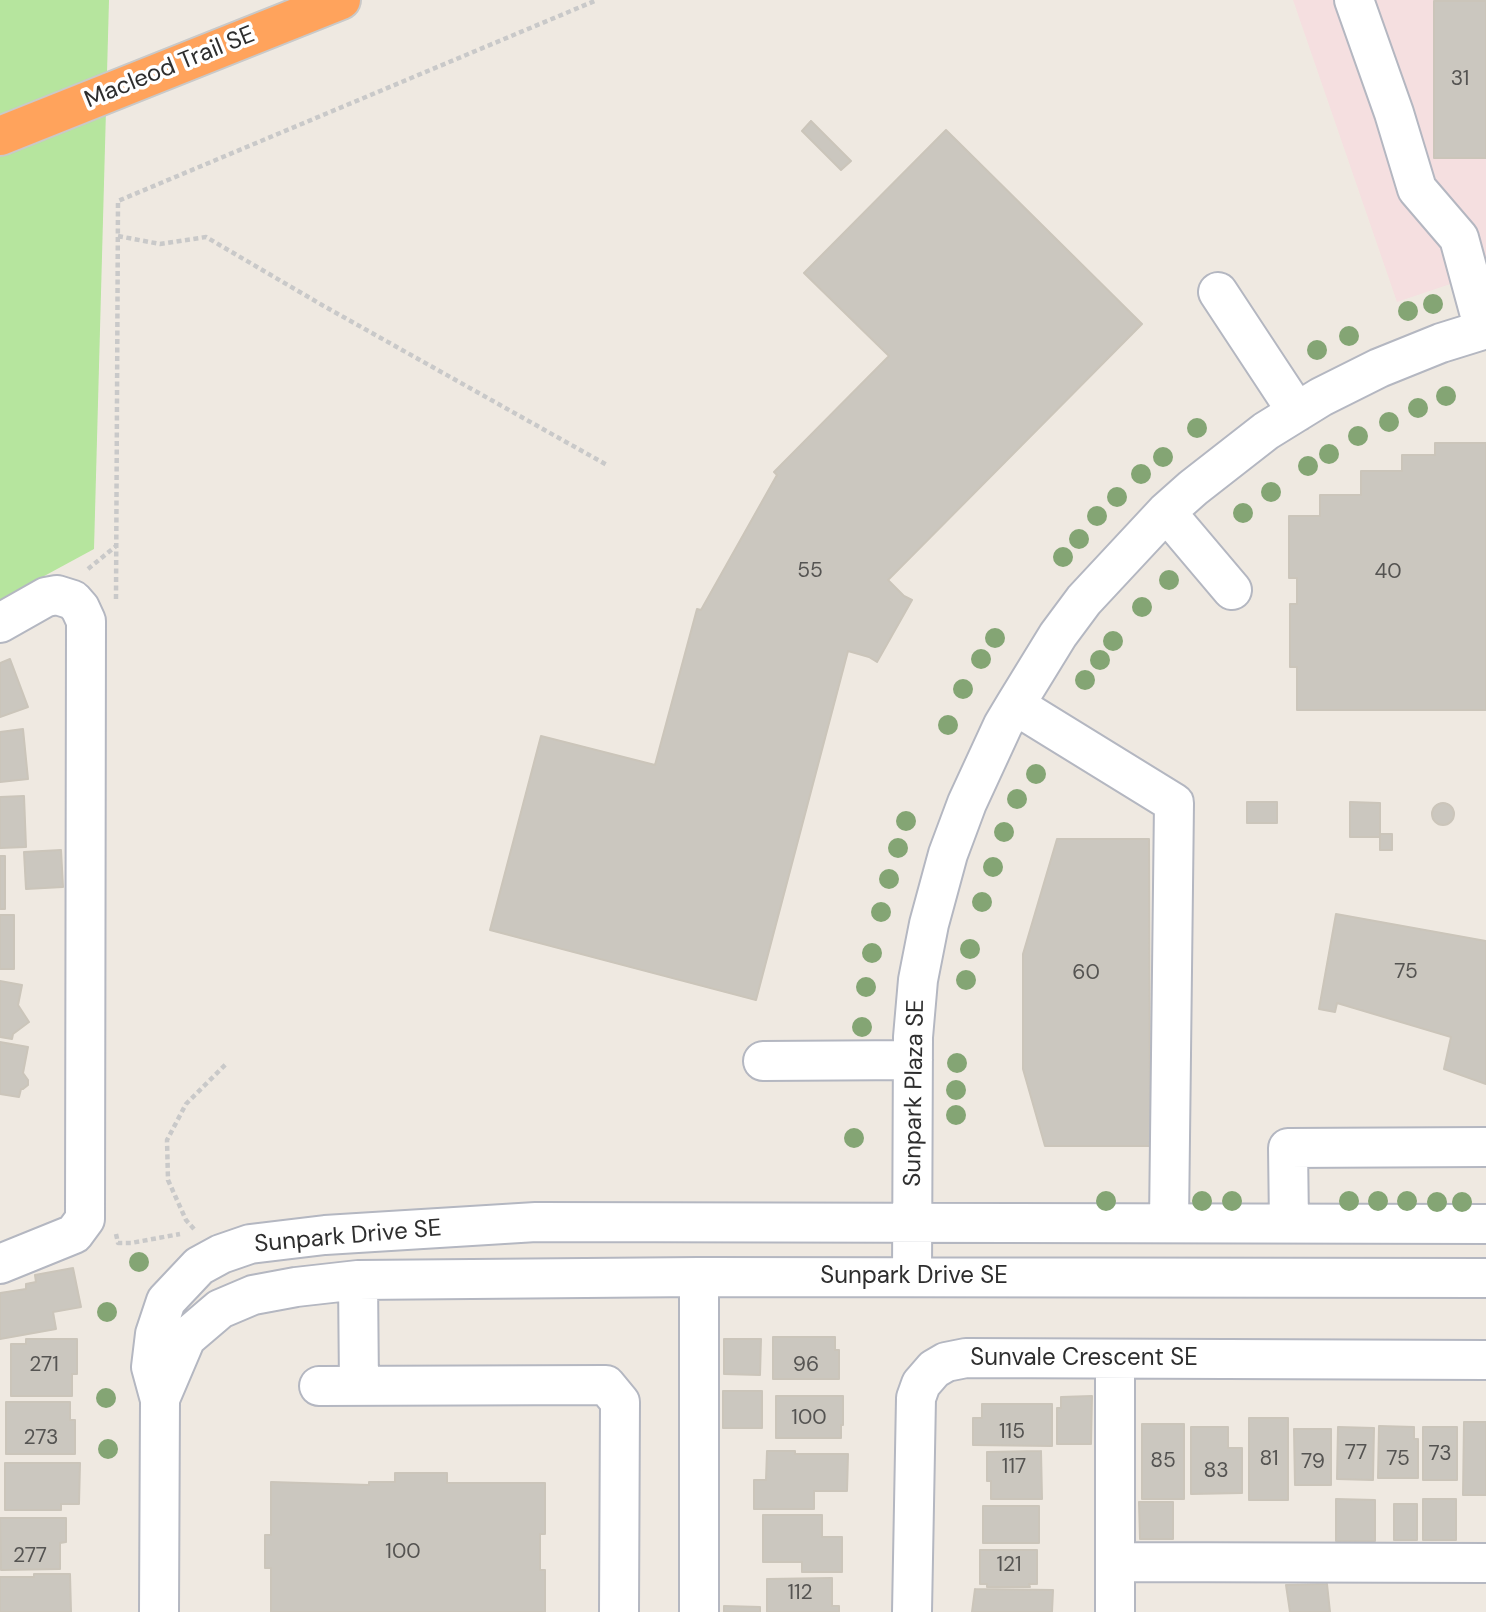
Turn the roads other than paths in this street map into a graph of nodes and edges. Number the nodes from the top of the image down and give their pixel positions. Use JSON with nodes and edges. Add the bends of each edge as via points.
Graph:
{"nodes":[{"id":1,"x":341,"y":0,"type":"edge"},
{"id":2,"x":1353,"y":0,"type":"edge"},
{"id":3,"x":0,"y":136,"type":"edge"},
{"id":4,"x":1218,"y":292,"type":"dead end"},
{"id":5,"x":1485,"y":330,"type":"edge"},
{"id":6,"x":1297,"y":412,"type":"junction"},
{"id":7,"x":1166,"y":512,"type":"junction"},
{"id":8,"x":1232,"y":590,"type":"dead end"},
{"id":9,"x":0,"y":623,"type":"edge"},
{"id":10,"x":1015,"y":705,"type":"junction"},
{"id":11,"x":913,"y":1060,"type":"junction"},
{"id":12,"x":763,"y":1061,"type":"dead end"},
{"id":13,"x":1486,"y":1147,"type":"edge"},
{"id":14,"x":911,"y":1222,"type":"junction"},
{"id":15,"x":1169,"y":1222,"type":"junction"},
{"id":16,"x":1289,"y":1223,"type":"junction"},
{"id":17,"x":1486,"y":1224,"type":"edge"},
{"id":18,"x":0,"y":1264,"type":"edge"},
{"id":19,"x":699,"y":1277,"type":"junction"},
{"id":20,"x":912,"y":1277,"type":"junction"},
{"id":21,"x":1486,"y":1278,"type":"edge"},
{"id":22,"x":358,"y":1280,"type":"junction"},
{"id":23,"x":1115,"y":1359,"type":"junction"},
{"id":24,"x":1486,"y":1360,"type":"edge"},
{"id":25,"x":319,"y":1386,"type":"dead end"},
{"id":26,"x":359,"y":1386,"type":"junction"},
{"id":27,"x":160,"y":1399,"type":"junction"},
{"id":28,"x":1115,"y":1562,"type":"junction"},
{"id":29,"x":1486,"y":1563,"type":"edge"},
{"id":30,"x":159,"y":1612,"type":"edge"},
{"id":31,"x":619,"y":1612,"type":"edge"},
{"id":32,"x":699,"y":1612,"type":"edge"},
{"id":33,"x":912,"y":1612,"type":"edge"},
{"id":34,"x":1115,"y":1612,"type":"edge"}],
"edges":[{"from":1,"to":3,"type":"highway","name":"Macleod Trail SE"},
{"from":2,"to":5,"type":"street","via":[[1417,189],[1458,238]]},
{"from":4,"to":6,"type":"street"},
{"from":5,"to":6,"type":"street","name":"Sunpark Plaza SE","via":[[1379,368]]},
{"from":6,"to":7,"type":"street","name":"Sunpark Plaza SE","via":[[1266,431]]},
{"from":7,"to":8,"type":"street"},
{"from":7,"to":10,"type":"street","name":"Sunpark Plaza SE","via":[[1084,600]]},
{"from":9,"to":18,"type":"street","via":[[57,595],[73,600],[86,621],[85,1219],[74,1234]]},
{"from":10,"to":11,"type":"street","name":"Sunpark Plaza SE","via":[[967,803],[948,854],[918,980]]},
{"from":10,"to":15,"type":"street","via":[[1174,803]]},
{"from":11,"to":12,"type":"street"},
{"from":11,"to":14,"type":"street","name":"Sunpark Plaza SE"},
{"from":13,"to":16,"type":"street","via":[[1288,1148]]},
{"from":14,"to":15,"type":"street","name":"Sunpark Drive SE"},
{"from":14,"to":20,"type":"street","name":"Sunpark Plaza SE"},
{"from":14,"to":27,"type":"street","name":"Sunpark Drive SE","via":[[536,1222],[250,1244],[199,1266],[166,1301],[151,1367]]},
{"from":15,"to":16,"type":"street","name":"Sunpark Drive SE"},
{"from":16,"to":17,"type":"street","name":"Sunpark Drive SE"},
{"from":19,"to":20,"type":"street","name":"Sunpark Drive SE"},
{"from":19,"to":22,"type":"street","name":"Sunpark Drive SE"},
{"from":19,"to":32,"type":"street"},
{"from":20,"to":21,"type":"street","name":"Sunpark Drive SE"},
{"from":22,"to":26,"type":"street"},
{"from":22,"to":27,"type":"street","name":"Sunpark Drive SE","via":[[253,1296],[220,1309],[186,1338]]},
{"from":23,"to":24,"type":"street","name":"Sunvale Crescent SE"},
{"from":23,"to":28,"type":"street"},
{"from":23,"to":33,"type":"street","name":"Sunvale Crescent SE","via":[[965,1358],[934,1369],[921,1384],[916,1398]]},
{"from":25,"to":26,"type":"street"},
{"from":26,"to":31,"type":"street","via":[[606,1385],[620,1402]]},
{"from":27,"to":30,"type":"street"},
{"from":28,"to":29,"type":"street"},
{"from":28,"to":34,"type":"street"}]}
